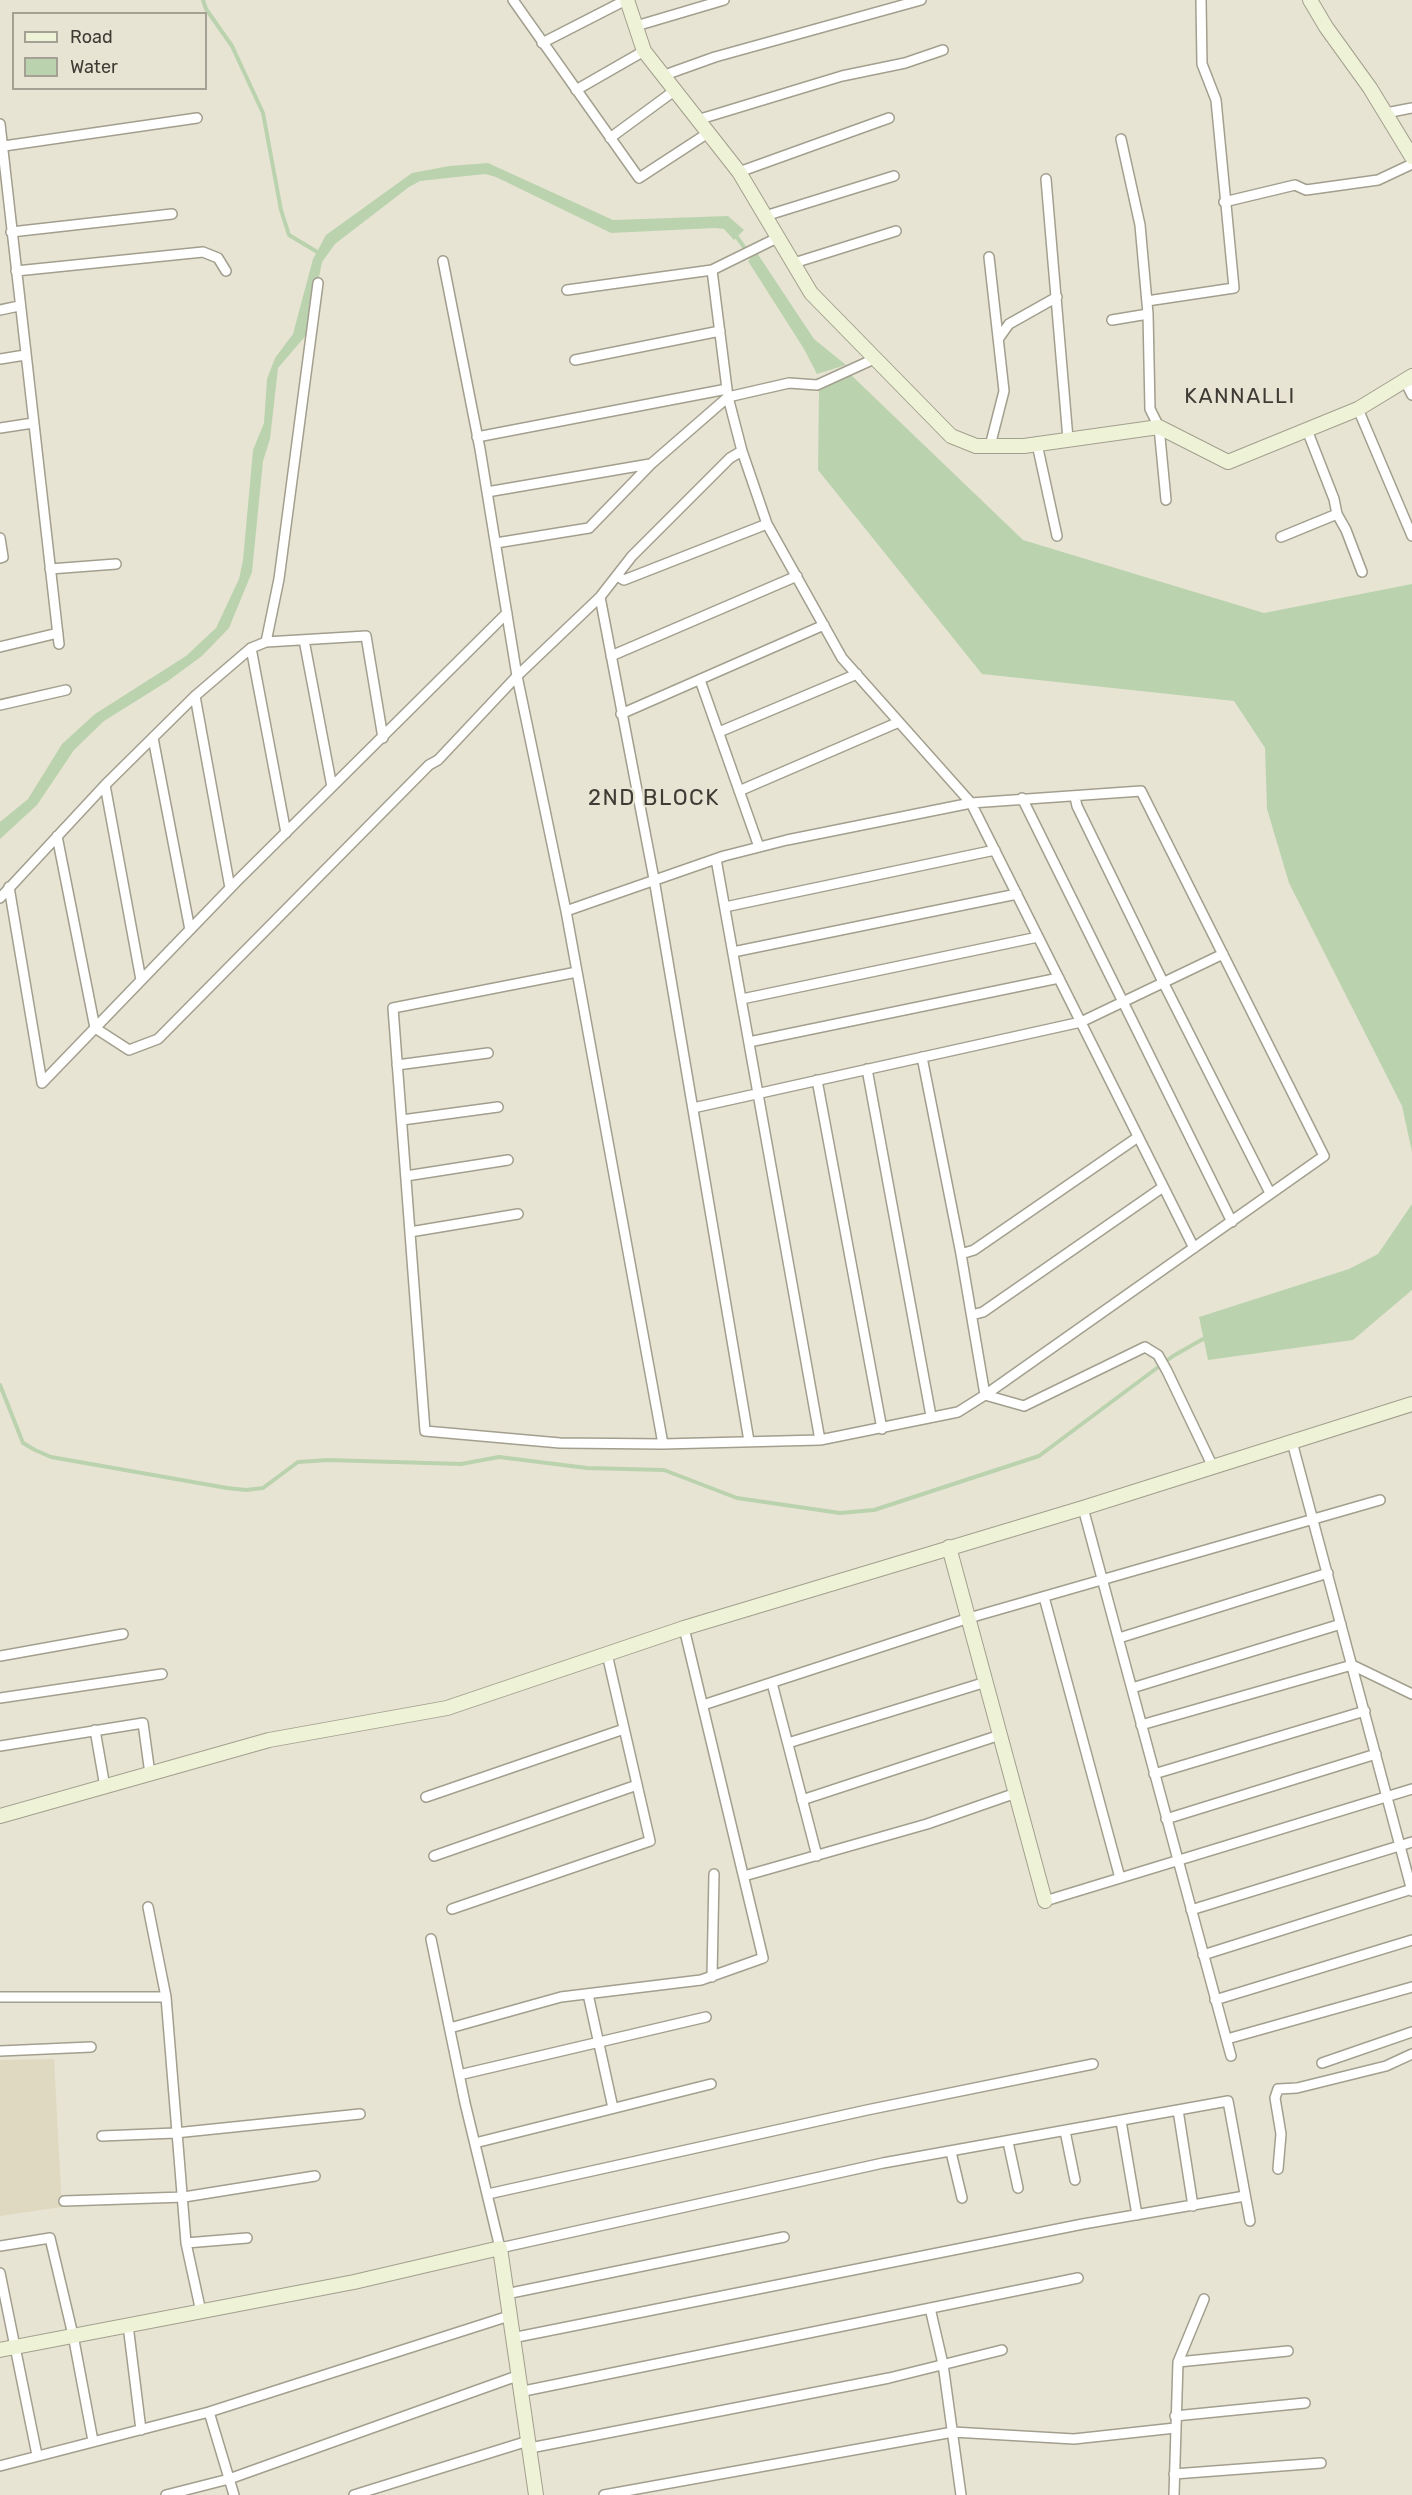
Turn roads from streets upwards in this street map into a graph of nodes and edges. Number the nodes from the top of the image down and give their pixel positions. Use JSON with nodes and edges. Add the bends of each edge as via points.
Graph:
{"nodes":[{"id":1,"x":513,"y":0,"type":"edge"},
{"id":2,"x":627,"y":0,"type":"edge"},
{"id":3,"x":724,"y":0,"type":"edge"},
{"id":4,"x":921,"y":0,"type":"edge"},
{"id":5,"x":1201,"y":0,"type":"edge"},
{"id":6,"x":1310,"y":0,"type":"edge"},
{"id":7,"x":636,"y":26,"type":"junction"},
{"id":8,"x":542,"y":43,"type":"junction"},
{"id":9,"x":943,"y":50,"type":"dead end"},
{"id":10,"x":644,"y":51,"type":"junction"},
{"id":11,"x":662,"y":76,"type":"junction"},
{"id":12,"x":576,"y":90,"type":"junction"},
{"id":13,"x":674,"y":91,"type":"junction"},
{"id":14,"x":1412,"y":108,"type":"edge"},
{"id":15,"x":1386,"y":113,"type":"junction"},
{"id":16,"x":197,"y":118,"type":"dead end"},
{"id":17,"x":889,"y":118,"type":"dead end"},
{"id":18,"x":697,"y":120,"type":"junction"},
{"id":19,"x":0,"y":124,"type":"edge"},
{"id":20,"x":708,"y":134,"type":"junction"},
{"id":21,"x":610,"y":138,"type":"junction"},
{"id":22,"x":1121,"y":139,"type":"dead end"},
{"id":23,"x":4,"y":146,"type":"junction"},
{"id":24,"x":1412,"y":157,"type":"edge"},
{"id":25,"x":1412,"y":164,"type":"edge"},
{"id":26,"x":739,"y":172,"type":"junction"},
{"id":27,"x":894,"y":176,"type":"dead end"},
{"id":28,"x":1046,"y":179,"type":"dead end"},
{"id":29,"x":1224,"y":202,"type":"junction"},
{"id":30,"x":172,"y":214,"type":"dead end"},
{"id":31,"x":765,"y":216,"type":"junction"},
{"id":32,"x":11,"y":230,"type":"junction"},
{"id":33,"x":0,"y":231,"type":"edge"},
{"id":34,"x":896,"y":231,"type":"dead end"},
{"id":35,"x":779,"y":237,"type":"junction"},
{"id":36,"x":989,"y":257,"type":"dead end"},
{"id":37,"x":443,"y":261,"type":"dead end"},
{"id":38,"x":794,"y":263,"type":"junction"},
{"id":39,"x":712,"y":270,"type":"junction"},
{"id":40,"x":16,"y":271,"type":"junction"},
{"id":41,"x":226,"y":271,"type":"dead end"},
{"id":42,"x":318,"y":283,"type":"dead end"},
{"id":43,"x":567,"y":290,"type":"dead end"},
{"id":44,"x":1057,"y":297,"type":"junction"},
{"id":45,"x":1147,"y":301,"type":"junction"},
{"id":46,"x":19,"y":306,"type":"junction"},
{"id":47,"x":0,"y":310,"type":"edge"},
{"id":48,"x":1148,"y":314,"type":"junction"},
{"id":49,"x":1112,"y":320,"type":"dead end"},
{"id":50,"x":720,"y":331,"type":"junction"},
{"id":51,"x":999,"y":338,"type":"junction"},
{"id":52,"x":25,"y":355,"type":"junction"},
{"id":53,"x":0,"y":359,"type":"edge"},
{"id":54,"x":874,"y":359,"type":"junction"},
{"id":55,"x":575,"y":360,"type":"dead end"},
{"id":56,"x":1409,"y":379,"type":"edge"},
{"id":57,"x":728,"y":393,"type":"junction"},
{"id":58,"x":1412,"y":395,"type":"edge"},
{"id":59,"x":1358,"y":409,"type":"junction"},
{"id":60,"x":33,"y":423,"type":"junction"},
{"id":61,"x":1159,"y":427,"type":"junction"},
{"id":62,"x":0,"y":428,"type":"edge"},
{"id":63,"x":1307,"y":430,"type":"junction"},
{"id":64,"x":477,"y":437,"type":"junction"},
{"id":65,"x":1068,"y":439,"type":"junction"},
{"id":66,"x":1037,"y":444,"type":"junction"},
{"id":67,"x":990,"y":446,"type":"junction"},
{"id":68,"x":742,"y":451,"type":"junction"},
{"id":69,"x":651,"y":464,"type":"junction"},
{"id":70,"x":487,"y":492,"type":"junction"},
{"id":71,"x":1166,"y":500,"type":"dead end"},
{"id":72,"x":1337,"y":514,"type":"junction"},
{"id":73,"x":767,"y":524,"type":"junction"},
{"id":74,"x":1057,"y":536,"type":"dead end"},
{"id":75,"x":1412,"y":536,"type":"edge"},
{"id":76,"x":0,"y":537,"type":"edge"},
{"id":77,"x":1281,"y":537,"type":"dead end"},
{"id":78,"x":496,"y":543,"type":"junction"},
{"id":79,"x":0,"y":558,"type":"edge"},
{"id":80,"x":116,"y":564,"type":"dead end"},
{"id":81,"x":50,"y":569,"type":"junction"},
{"id":82,"x":1362,"y":572,"type":"dead end"},
{"id":83,"x":617,"y":576,"type":"junction"},
{"id":84,"x":797,"y":576,"type":"junction"},
{"id":85,"x":600,"y":597,"type":"junction"},
{"id":86,"x":507,"y":613,"type":"junction"},
{"id":87,"x":824,"y":625,"type":"junction"},
{"id":88,"x":58,"y":633,"type":"junction"},
{"id":89,"x":304,"y":640,"type":"junction"},
{"id":90,"x":266,"y":642,"type":"junction"},
{"id":91,"x":59,"y":644,"type":"dead end"},
{"id":92,"x":0,"y":647,"type":"edge"},
{"id":93,"x":251,"y":648,"type":"junction"},
{"id":94,"x":610,"y":656,"type":"junction"},
{"id":95,"x":856,"y":674,"type":"junction"},
{"id":96,"x":518,"y":676,"type":"junction"},
{"id":97,"x":700,"y":680,"type":"junction"},
{"id":98,"x":66,"y":690,"type":"dead end"},
{"id":99,"x":195,"y":696,"type":"junction"},
{"id":100,"x":0,"y":705,"type":"edge"},
{"id":101,"x":621,"y":714,"type":"junction"},
{"id":102,"x":899,"y":722,"type":"junction"},
{"id":103,"x":718,"y":732,"type":"junction"},
{"id":104,"x":153,"y":738,"type":"junction"},
{"id":105,"x":383,"y":738,"type":"junction"},
{"id":106,"x":105,"y":785,"type":"junction"},
{"id":107,"x":332,"y":787,"type":"junction"},
{"id":108,"x":739,"y":790,"type":"junction"},
{"id":109,"x":1075,"y":797,"type":"junction"},
{"id":110,"x":1022,"y":798,"type":"junction"},
{"id":111,"x":971,"y":803,"type":"junction"},
{"id":112,"x":286,"y":833,"type":"junction"},
{"id":113,"x":57,"y":836,"type":"junction"},
{"id":114,"x":759,"y":847,"type":"junction"},
{"id":115,"x":995,"y":850,"type":"junction"},
{"id":116,"x":716,"y":859,"type":"junction"},
{"id":117,"x":654,"y":879,"type":"junction"},
{"id":118,"x":9,"y":887,"type":"junction"},
{"id":119,"x":230,"y":888,"type":"junction"},
{"id":120,"x":1017,"y":894,"type":"junction"},
{"id":121,"x":0,"y":898,"type":"edge"},
{"id":122,"x":725,"y":907,"type":"junction"},
{"id":123,"x":566,"y":911,"type":"junction"},
{"id":124,"x":190,"y":930,"type":"junction"},
{"id":125,"x":1038,"y":937,"type":"junction"},
{"id":126,"x":733,"y":952,"type":"junction"},
{"id":127,"x":1223,"y":954,"type":"junction"},
{"id":128,"x":578,"y":972,"type":"junction"},
{"id":129,"x":1059,"y":978,"type":"junction"},
{"id":130,"x":141,"y":980,"type":"junction"},
{"id":131,"x":1163,"y":982,"type":"junction"},
{"id":132,"x":742,"y":999,"type":"junction"},
{"id":133,"x":1123,"y":1001,"type":"junction"},
{"id":134,"x":1081,"y":1022,"type":"junction"},
{"id":135,"x":95,"y":1029,"type":"junction"},
{"id":136,"x":749,"y":1042,"type":"junction"},
{"id":137,"x":488,"y":1053,"type":"dead end"},
{"id":138,"x":922,"y":1057,"type":"junction"},
{"id":139,"x":397,"y":1065,"type":"junction"},
{"id":140,"x":867,"y":1069,"type":"junction"},
{"id":141,"x":818,"y":1080,"type":"junction"},
{"id":142,"x":758,"y":1093,"type":"junction"},
{"id":143,"x":498,"y":1107,"type":"dead end"},
{"id":144,"x":693,"y":1108,"type":"junction"},
{"id":145,"x":402,"y":1120,"type":"junction"},
{"id":146,"x":1138,"y":1137,"type":"junction"},
{"id":147,"x":508,"y":1160,"type":"dead end"},
{"id":148,"x":406,"y":1176,"type":"junction"},
{"id":149,"x":1163,"y":1187,"type":"junction"},
{"id":150,"x":1270,"y":1193,"type":"junction"},
{"id":151,"x":518,"y":1214,"type":"dead end"},
{"id":152,"x":1232,"y":1222,"type":"junction"},
{"id":153,"x":410,"y":1232,"type":"junction"},
{"id":154,"x":1194,"y":1248,"type":"junction"},
{"id":155,"x":961,"y":1254,"type":"junction"},
{"id":156,"x":972,"y":1315,"type":"junction"},
{"id":157,"x":985,"y":1395,"type":"junction"},
{"id":158,"x":1412,"y":1404,"type":"edge"},
{"id":159,"x":931,"y":1416,"type":"junction"},
{"id":160,"x":882,"y":1429,"type":"junction"},
{"id":161,"x":820,"y":1440,"type":"junction"},
{"id":162,"x":749,"y":1441,"type":"junction"},
{"id":163,"x":1292,"y":1442,"type":"junction"},
{"id":164,"x":663,"y":1444,"type":"junction"},
{"id":165,"x":1213,"y":1467,"type":"junction"},
{"id":166,"x":1380,"y":1500,"type":"dead end"},
{"id":167,"x":1083,"y":1508,"type":"junction"},
{"id":168,"x":1313,"y":1519,"type":"junction"},
{"id":169,"x":949,"y":1547,"type":"junction"},
{"id":170,"x":1328,"y":1573,"type":"junction"},
{"id":171,"x":1102,"y":1580,"type":"junction"},
{"id":172,"x":1044,"y":1597,"type":"junction"},
{"id":173,"x":969,"y":1618,"type":"junction"},
{"id":174,"x":1341,"y":1623,"type":"junction"},
{"id":175,"x":684,"y":1628,"type":"junction"},
{"id":176,"x":123,"y":1634,"type":"dead end"},
{"id":177,"x":1119,"y":1638,"type":"junction"},
{"id":178,"x":607,"y":1654,"type":"junction"},
{"id":179,"x":0,"y":1656,"type":"edge"},
{"id":180,"x":1352,"y":1665,"type":"junction"},
{"id":181,"x":162,"y":1674,"type":"dead end"},
{"id":182,"x":986,"y":1682,"type":"junction"},
{"id":183,"x":772,"y":1683,"type":"junction"},
{"id":184,"x":1132,"y":1688,"type":"junction"},
{"id":185,"x":1412,"y":1694,"type":"edge"},
{"id":186,"x":0,"y":1698,"type":"edge"},
{"id":187,"x":703,"y":1706,"type":"junction"},
{"id":188,"x":1365,"y":1711,"type":"junction"},
{"id":189,"x":1141,"y":1725,"type":"junction"},
{"id":190,"x":624,"y":1729,"type":"junction"},
{"id":191,"x":95,"y":1730,"type":"junction"},
{"id":192,"x":1000,"y":1735,"type":"junction"},
{"id":193,"x":788,"y":1743,"type":"junction"},
{"id":194,"x":0,"y":1746,"type":"edge"},
{"id":195,"x":1376,"y":1754,"type":"junction"},
{"id":196,"x":150,"y":1774,"type":"junction"},
{"id":197,"x":1154,"y":1774,"type":"junction"},
{"id":198,"x":637,"y":1785,"type":"junction"},
{"id":199,"x":105,"y":1787,"type":"junction"},
{"id":200,"x":1412,"y":1789,"type":"edge"},
{"id":201,"x":1016,"y":1793,"type":"junction"},
{"id":202,"x":1386,"y":1796,"type":"junction"},
{"id":203,"x":426,"y":1797,"type":"dead end"},
{"id":204,"x":802,"y":1800,"type":"junction"},
{"id":205,"x":0,"y":1816,"type":"edge"},
{"id":206,"x":1166,"y":1819,"type":"junction"},
{"id":207,"x":1412,"y":1842,"type":"edge"},
{"id":208,"x":1400,"y":1846,"type":"junction"},
{"id":209,"x":434,"y":1856,"type":"dead end"},
{"id":210,"x":817,"y":1856,"type":"junction"},
{"id":211,"x":1177,"y":1861,"type":"junction"},
{"id":212,"x":714,"y":1874,"type":"dead end"},
{"id":213,"x":744,"y":1876,"type":"junction"},
{"id":214,"x":1120,"y":1878,"type":"junction"},
{"id":215,"x":1412,"y":1890,"type":"edge"},
{"id":216,"x":1045,"y":1901,"type":"joint"},
{"id":217,"x":148,"y":1906,"type":"dead end"},
{"id":218,"x":452,"y":1909,"type":"dead end"},
{"id":219,"x":1191,"y":1910,"type":"junction"},
{"id":220,"x":431,"y":1939,"type":"dead end"},
{"id":221,"x":1412,"y":1940,"type":"edge"},
{"id":222,"x":1203,"y":1955,"type":"junction"},
{"id":223,"x":711,"y":1977,"type":"junction"},
{"id":224,"x":1412,"y":1987,"type":"edge"},
{"id":225,"x":588,"y":1994,"type":"junction"},
{"id":226,"x":0,"y":1997,"type":"edge"},
{"id":227,"x":166,"y":1997,"type":"junction"},
{"id":228,"x":1215,"y":2000,"type":"junction"},
{"id":229,"x":706,"y":2017,"type":"dead end"},
{"id":230,"x":450,"y":2028,"type":"junction"},
{"id":231,"x":1412,"y":2032,"type":"edge"},
{"id":232,"x":1227,"y":2039,"type":"junction"},
{"id":233,"x":599,"y":2042,"type":"junction"},
{"id":234,"x":91,"y":2047,"type":"dead end"},
{"id":235,"x":0,"y":2051,"type":"edge"},
{"id":236,"x":1412,"y":2054,"type":"edge"},
{"id":237,"x":1231,"y":2056,"type":"dead end"},
{"id":238,"x":1322,"y":2062,"type":"dead end"},
{"id":239,"x":1093,"y":2064,"type":"dead end"},
{"id":240,"x":459,"y":2075,"type":"junction"},
{"id":241,"x":711,"y":2084,"type":"dead end"},
{"id":242,"x":613,"y":2108,"type":"junction"},
{"id":243,"x":1178,"y":2110,"type":"junction"},
{"id":244,"x":360,"y":2114,"type":"dead end"},
{"id":245,"x":1120,"y":2121,"type":"junction"},
{"id":246,"x":1065,"y":2131,"type":"junction"},
{"id":247,"x":175,"y":2133,"type":"junction"},
{"id":248,"x":102,"y":2136,"type":"dead end"},
{"id":249,"x":1008,"y":2142,"type":"junction"},
{"id":250,"x":475,"y":2143,"type":"junction"},
{"id":251,"x":951,"y":2152,"type":"junction"},
{"id":252,"x":1278,"y":2169,"type":"dead end"},
{"id":253,"x":315,"y":2176,"type":"dead end"},
{"id":254,"x":1075,"y":2180,"type":"dead end"},
{"id":255,"x":1018,"y":2188,"type":"dead end"},
{"id":256,"x":488,"y":2194,"type":"junction"},
{"id":257,"x":1245,"y":2196,"type":"junction"},
{"id":258,"x":184,"y":2197,"type":"junction"},
{"id":259,"x":962,"y":2198,"type":"dead end"},
{"id":260,"x":64,"y":2201,"type":"dead end"},
{"id":261,"x":1193,"y":2206,"type":"junction"},
{"id":262,"x":1137,"y":2215,"type":"junction"},
{"id":263,"x":1250,"y":2221,"type":"dead end"},
{"id":264,"x":784,"y":2237,"type":"dead end"},
{"id":265,"x":246,"y":2238,"type":"dead end"},
{"id":266,"x":186,"y":2243,"type":"junction"},
{"id":267,"x":0,"y":2246,"type":"edge"},
{"id":268,"x":500,"y":2248,"type":"junction"},
{"id":269,"x":0,"y":2273,"type":"edge"},
{"id":270,"x":1078,"y":2278,"type":"dead end"},
{"id":271,"x":507,"y":2294,"type":"junction"},
{"id":272,"x":1204,"y":2299,"type":"dead end"},
{"id":273,"x":930,"y":2308,"type":"junction"},
{"id":274,"x":201,"y":2312,"type":"junction"},
{"id":275,"x":509,"y":2316,"type":"junction"},
{"id":276,"x":128,"y":2325,"type":"junction"},
{"id":277,"x":73,"y":2335,"type":"junction"},
{"id":278,"x":512,"y":2338,"type":"junction"},
{"id":279,"x":17,"y":2347,"type":"junction"},
{"id":280,"x":0,"y":2350,"type":"edge"},
{"id":281,"x":1002,"y":2350,"type":"dead end"},
{"id":282,"x":1288,"y":2351,"type":"dead end"},
{"id":283,"x":1178,"y":2362,"type":"junction"},
{"id":284,"x":943,"y":2364,"type":"junction"},
{"id":285,"x":517,"y":2376,"type":"junction"},
{"id":286,"x":519,"y":2392,"type":"junction"},
{"id":287,"x":1305,"y":2403,"type":"dead end"},
{"id":288,"x":209,"y":2412,"type":"junction"},
{"id":289,"x":1175,"y":2416,"type":"junction"},
{"id":290,"x":1175,"y":2428,"type":"junction"},
{"id":291,"x":141,"y":2430,"type":"junction"},
{"id":292,"x":953,"y":2432,"type":"junction"},
{"id":293,"x":93,"y":2441,"type":"junction"},
{"id":294,"x":529,"y":2444,"type":"junction"},
{"id":295,"x":37,"y":2455,"type":"junction"},
{"id":296,"x":1321,"y":2463,"type":"dead end"},
{"id":297,"x":0,"y":2466,"type":"edge"},
{"id":298,"x":1174,"y":2474,"type":"junction"},
{"id":299,"x":229,"y":2479,"type":"junction"},
{"id":300,"x":166,"y":2495,"type":"edge"},
{"id":301,"x":234,"y":2495,"type":"edge"},
{"id":302,"x":354,"y":2495,"type":"edge"},
{"id":303,"x":536,"y":2495,"type":"edge"},
{"id":304,"x":603,"y":2495,"type":"edge"},
{"id":305,"x":961,"y":2495,"type":"edge"},
{"id":306,"x":1173,"y":2495,"type":"edge"}],
"edges":[{"from":1,"to":8,"type":"street"},
{"from":2,"to":7,"type":"street"},
{"from":2,"to":8,"type":"street"},
{"from":3,"to":7,"type":"street"},
{"from":4,"to":11,"type":"street","via":[[715,57]]},
{"from":5,"to":29,"type":"street","via":[[1202,64],[1216,100]]},
{"from":6,"to":15,"type":"street"},
{"from":7,"to":10,"type":"street"},
{"from":8,"to":12,"type":"street"},
{"from":9,"to":18,"type":"street"},
{"from":10,"to":11,"type":"street"},
{"from":10,"to":12,"type":"street"},
{"from":11,"to":13,"type":"street"},
{"from":12,"to":21,"type":"street"},
{"from":13,"to":18,"type":"street"},
{"from":13,"to":21,"type":"street"},
{"from":14,"to":15,"type":"street"},
{"from":15,"to":24,"type":"street"},
{"from":16,"to":23,"type":"street"},
{"from":17,"to":26,"type":"street"},
{"from":18,"to":20,"type":"street"},
{"from":19,"to":23,"type":"street"},
{"from":20,"to":21,"type":"street","via":[[639,178]]},
{"from":20,"to":26,"type":"street"},
{"from":22,"to":45,"type":"street","via":[[1140,225]]},
{"from":23,"to":32,"type":"street"},
{"from":25,"to":29,"type":"street","via":[[1378,180],[1306,190],[1295,184]]},
{"from":26,"to":31,"type":"street"},
{"from":27,"to":31,"type":"street"},
{"from":28,"to":44,"type":"street"},
{"from":29,"to":45,"type":"street","via":[[1234,288]]},
{"from":30,"to":32,"type":"street"},
{"from":31,"to":35,"type":"street"},
{"from":32,"to":33,"type":"street"},
{"from":32,"to":40,"type":"street"},
{"from":34,"to":38,"type":"street"},
{"from":35,"to":38,"type":"street"},
{"from":35,"to":39,"type":"street"},
{"from":36,"to":51,"type":"street"},
{"from":37,"to":64,"type":"street"},
{"from":38,"to":54,"type":"street","via":[[811,293]]},
{"from":39,"to":43,"type":"street"},
{"from":39,"to":50,"type":"street"},
{"from":40,"to":41,"type":"street","via":[[203,252],[218,258]]},
{"from":40,"to":46,"type":"street"},
{"from":42,"to":90,"type":"street","via":[[279,579]]},
{"from":44,"to":51,"type":"street","via":[[1009,324]]},
{"from":44,"to":65,"type":"street"},
{"from":45,"to":48,"type":"street"},
{"from":46,"to":47,"type":"street"},
{"from":46,"to":52,"type":"street"},
{"from":48,"to":49,"type":"street"},
{"from":48,"to":61,"type":"street","via":[[1150,409]]},
{"from":50,"to":55,"type":"street"},
{"from":50,"to":57,"type":"street"},
{"from":51,"to":67,"type":"street","via":[[1004,391]]},
{"from":52,"to":53,"type":"street"},
{"from":52,"to":60,"type":"street"},
{"from":54,"to":57,"type":"street","via":[[817,385],[789,383]]},
{"from":54,"to":67,"type":"street","via":[[951,436],[976,446]]},
{"from":56,"to":58,"type":"street"},
{"from":56,"to":59,"type":"street"},
{"from":57,"to":64,"type":"street"},
{"from":57,"to":68,"type":"street"},
{"from":57,"to":69,"type":"street"},
{"from":59,"to":63,"type":"street"},
{"from":59,"to":75,"type":"street"},
{"from":60,"to":62,"type":"street"},
{"from":60,"to":81,"type":"street"},
{"from":61,"to":63,"type":"street","via":[[1228,462]]},
{"from":61,"to":65,"type":"street"},
{"from":61,"to":71,"type":"street"},
{"from":63,"to":72,"type":"street"},
{"from":64,"to":70,"type":"street"},
{"from":65,"to":66,"type":"street"},
{"from":66,"to":67,"type":"street"},
{"from":66,"to":74,"type":"street"},
{"from":68,"to":73,"type":"street"},
{"from":68,"to":83,"type":"street","via":[[730,458],[632,556]]},
{"from":69,"to":70,"type":"street"},
{"from":69,"to":78,"type":"street","via":[[589,528]]},
{"from":70,"to":78,"type":"street"},
{"from":72,"to":77,"type":"street"},
{"from":72,"to":82,"type":"street"},
{"from":73,"to":83,"type":"street","via":[[624,580]]},
{"from":73,"to":84,"type":"street"},
{"from":76,"to":79,"type":"street"},
{"from":78,"to":86,"type":"street"},
{"from":80,"to":81,"type":"street"},
{"from":81,"to":88,"type":"street"},
{"from":83,"to":85,"type":"street"},
{"from":84,"to":87,"type":"street"},
{"from":84,"to":94,"type":"street"},
{"from":85,"to":94,"type":"street"},
{"from":85,"to":96,"type":"street"},
{"from":86,"to":96,"type":"street"},
{"from":86,"to":105,"type":"street"},
{"from":87,"to":95,"type":"street"},
{"from":87,"to":97,"type":"street"},
{"from":88,"to":91,"type":"street"},
{"from":88,"to":92,"type":"street"},
{"from":89,"to":90,"type":"street"},
{"from":89,"to":105,"type":"street","via":[[366,636]]},
{"from":89,"to":107,"type":"street"},
{"from":90,"to":93,"type":"street"},
{"from":93,"to":99,"type":"street"},
{"from":93,"to":112,"type":"street"},
{"from":94,"to":101,"type":"street"},
{"from":95,"to":102,"type":"street"},
{"from":95,"to":103,"type":"street"},
{"from":96,"to":123,"type":"street"},
{"from":96,"to":135,"type":"street","via":[[158,1039],[129,1050]]},
{"from":97,"to":101,"type":"street"},
{"from":97,"to":103,"type":"street"},
{"from":98,"to":100,"type":"street"},
{"from":99,"to":104,"type":"street"},
{"from":99,"to":119,"type":"street"},
{"from":101,"to":117,"type":"street"},
{"from":102,"to":108,"type":"street"},
{"from":102,"to":111,"type":"street"},
{"from":103,"to":108,"type":"street"},
{"from":104,"to":106,"type":"street"},
{"from":104,"to":124,"type":"street"},
{"from":105,"to":107,"type":"street"},
{"from":106,"to":113,"type":"street"},
{"from":106,"to":130,"type":"street"},
{"from":107,"to":112,"type":"street"},
{"from":108,"to":114,"type":"street"},
{"from":109,"to":110,"type":"street"},
{"from":109,"to":127,"type":"street","via":[[1141,791]]},
{"from":109,"to":131,"type":"street"},
{"from":110,"to":111,"type":"street"},
{"from":110,"to":133,"type":"street"},
{"from":111,"to":114,"type":"street"},
{"from":111,"to":115,"type":"street"},
{"from":112,"to":119,"type":"street"},
{"from":113,"to":118,"type":"street"},
{"from":113,"to":135,"type":"street"},
{"from":114,"to":116,"type":"street"},
{"from":115,"to":120,"type":"street"},
{"from":115,"to":122,"type":"street"},
{"from":116,"to":117,"type":"street"},
{"from":116,"to":122,"type":"street"},
{"from":117,"to":123,"type":"street"},
{"from":117,"to":144,"type":"street"},
{"from":118,"to":121,"type":"street"},
{"from":118,"to":135,"type":"street","via":[[42,1083]]},
{"from":119,"to":124,"type":"street"},
{"from":120,"to":125,"type":"street"},
{"from":120,"to":126,"type":"street"},
{"from":122,"to":126,"type":"street"},
{"from":123,"to":128,"type":"street"},
{"from":124,"to":130,"type":"street"},
{"from":125,"to":129,"type":"street"},
{"from":125,"to":132,"type":"street"},
{"from":126,"to":132,"type":"street"},
{"from":127,"to":131,"type":"street"},
{"from":127,"to":150,"type":"street","via":[[1324,1156]]},
{"from":128,"to":139,"type":"street","via":[[393,1008]]},
{"from":128,"to":164,"type":"street"},
{"from":129,"to":134,"type":"street"},
{"from":129,"to":136,"type":"street"},
{"from":130,"to":135,"type":"street"},
{"from":131,"to":133,"type":"street"},
{"from":131,"to":150,"type":"street"},
{"from":132,"to":136,"type":"street"},
{"from":133,"to":134,"type":"street"},
{"from":133,"to":152,"type":"street"},
{"from":134,"to":138,"type":"street"},
{"from":134,"to":146,"type":"street"},
{"from":136,"to":142,"type":"street"},
{"from":137,"to":139,"type":"street"},
{"from":138,"to":140,"type":"street"},
{"from":138,"to":155,"type":"street"},
{"from":139,"to":145,"type":"street"},
{"from":140,"to":141,"type":"street"},
{"from":140,"to":159,"type":"street"},
{"from":141,"to":142,"type":"street"},
{"from":141,"to":160,"type":"street"},
{"from":142,"to":144,"type":"street"},
{"from":142,"to":161,"type":"street"},
{"from":143,"to":145,"type":"street"},
{"from":144,"to":162,"type":"street"},
{"from":145,"to":148,"type":"street"},
{"from":146,"to":149,"type":"street"},
{"from":146,"to":155,"type":"street","via":[[974,1250]]},
{"from":147,"to":148,"type":"street"},
{"from":148,"to":153,"type":"street"},
{"from":149,"to":154,"type":"street"},
{"from":149,"to":156,"type":"street","via":[[983,1312]]},
{"from":150,"to":152,"type":"street"},
{"from":151,"to":153,"type":"street"},
{"from":152,"to":154,"type":"street"},
{"from":153,"to":164,"type":"street","via":[[425,1431],[560,1443]]},
{"from":154,"to":157,"type":"street"},
{"from":155,"to":156,"type":"street"},
{"from":156,"to":157,"type":"street"},
{"from":157,"to":159,"type":"street","via":[[958,1412]]},
{"from":157,"to":165,"type":"street","via":[[1024,1406],[1145,1347],[1166,1368]]},
{"from":158,"to":163,"type":"street"},
{"from":159,"to":160,"type":"street"},
{"from":160,"to":161,"type":"street"},
{"from":161,"to":162,"type":"street"},
{"from":162,"to":164,"type":"street"},
{"from":163,"to":165,"type":"street"},
{"from":163,"to":168,"type":"street"},
{"from":165,"to":167,"type":"street"},
{"from":166,"to":168,"type":"street"},
{"from":167,"to":169,"type":"street"},
{"from":167,"to":171,"type":"street"},
{"from":168,"to":170,"type":"street"},
{"from":168,"to":171,"type":"street"},
{"from":169,"to":173,"type":"street"},
{"from":169,"to":175,"type":"street"},
{"from":170,"to":174,"type":"street"},
{"from":170,"to":177,"type":"street"},
{"from":171,"to":172,"type":"street"},
{"from":171,"to":177,"type":"street"},
{"from":172,"to":173,"type":"street"},
{"from":172,"to":214,"type":"street"},
{"from":173,"to":182,"type":"street"},
{"from":173,"to":183,"type":"street"},
{"from":174,"to":180,"type":"street"},
{"from":174,"to":184,"type":"street"},
{"from":175,"to":178,"type":"street"},
{"from":175,"to":187,"type":"street"},
{"from":176,"to":179,"type":"street"},
{"from":177,"to":184,"type":"street"},
{"from":178,"to":190,"type":"street"},
{"from":178,"to":196,"type":"street","via":[[447,1708],[269,1740]]},
{"from":180,"to":185,"type":"street"},
{"from":180,"to":188,"type":"street"},
{"from":180,"to":189,"type":"street"},
{"from":181,"to":186,"type":"street"},
{"from":182,"to":192,"type":"street"},
{"from":182,"to":193,"type":"street"},
{"from":183,"to":187,"type":"street"},
{"from":183,"to":193,"type":"street"},
{"from":184,"to":189,"type":"street"},
{"from":187,"to":213,"type":"street"},
{"from":188,"to":195,"type":"street"},
{"from":188,"to":197,"type":"street"},
{"from":189,"to":197,"type":"street"},
{"from":190,"to":198,"type":"street"},
{"from":190,"to":203,"type":"street"},
{"from":191,"to":194,"type":"street"},
{"from":191,"to":196,"type":"street","via":[[143,1723]]},
{"from":191,"to":199,"type":"street"},
{"from":192,"to":201,"type":"street"},
{"from":192,"to":204,"type":"street"},
{"from":193,"to":204,"type":"street"},
{"from":195,"to":202,"type":"street"},
{"from":195,"to":206,"type":"street"},
{"from":196,"to":199,"type":"street"},
{"from":197,"to":206,"type":"street"},
{"from":198,"to":209,"type":"street"},
{"from":198,"to":218,"type":"street","via":[[650,1841]]},
{"from":199,"to":205,"type":"street"},
{"from":200,"to":202,"type":"street"},
{"from":201,"to":210,"type":"street"},
{"from":201,"to":216,"type":"street"},
{"from":202,"to":208,"type":"street"},
{"from":202,"to":211,"type":"street"},
{"from":204,"to":210,"type":"street"},
{"from":206,"to":211,"type":"street"},
{"from":207,"to":208,"type":"street"},
{"from":208,"to":215,"type":"street"},
{"from":208,"to":219,"type":"street"},
{"from":210,"to":213,"type":"street"},
{"from":211,"to":214,"type":"street"},
{"from":211,"to":219,"type":"street"},
{"from":212,"to":223,"type":"street"},
{"from":213,"to":223,"type":"street","via":[[764,1958]]},
{"from":214,"to":216,"type":"street"},
{"from":215,"to":222,"type":"street"},
{"from":217,"to":227,"type":"street"},
{"from":219,"to":222,"type":"street"},
{"from":220,"to":230,"type":"street"},
{"from":221,"to":228,"type":"street"},
{"from":222,"to":228,"type":"street"},
{"from":223,"to":225,"type":"street"},
{"from":224,"to":232,"type":"street"},
{"from":225,"to":230,"type":"street","via":[[561,1997]]},
{"from":225,"to":233,"type":"street"},
{"from":226,"to":227,"type":"street"},
{"from":227,"to":247,"type":"street"},
{"from":228,"to":232,"type":"street"},
{"from":229,"to":233,"type":"street"},
{"from":230,"to":240,"type":"street"},
{"from":231,"to":238,"type":"street"},
{"from":232,"to":237,"type":"street"},
{"from":233,"to":240,"type":"street"},
{"from":233,"to":242,"type":"street"},
{"from":234,"to":235,"type":"street"},
{"from":236,"to":252,"type":"street","via":[[1386,2066],[1278,2089]]},
{"from":239,"to":256,"type":"street"},
{"from":240,"to":250,"type":"street"},
{"from":241,"to":242,"type":"street"},
{"from":242,"to":250,"type":"street"},
{"from":243,"to":245,"type":"street"},
{"from":243,"to":257,"type":"street","via":[[1228,2101]]},
{"from":243,"to":261,"type":"street"},
{"from":244,"to":247,"type":"street"},
{"from":245,"to":246,"type":"street"},
{"from":245,"to":262,"type":"street"},
{"from":246,"to":249,"type":"street"},
{"from":246,"to":254,"type":"street"},
{"from":247,"to":248,"type":"street"},
{"from":247,"to":258,"type":"street"},
{"from":249,"to":251,"type":"street"},
{"from":249,"to":255,"type":"street"},
{"from":250,"to":256,"type":"street"},
{"from":251,"to":259,"type":"street"},
{"from":251,"to":268,"type":"street","via":[[884,2163]]},
{"from":253,"to":258,"type":"street"},
{"from":256,"to":268,"type":"street"},
{"from":257,"to":261,"type":"street"},
{"from":257,"to":263,"type":"street"},
{"from":258,"to":260,"type":"street"},
{"from":258,"to":266,"type":"street"},
{"from":261,"to":262,"type":"street"},
{"from":262,"to":278,"type":"street"},
{"from":264,"to":271,"type":"street"},
{"from":265,"to":266,"type":"street"},
{"from":266,"to":274,"type":"street"},
{"from":267,"to":277,"type":"street","via":[[50,2238]]},
{"from":268,"to":271,"type":"street"},
{"from":268,"to":274,"type":"street"},
{"from":269,"to":279,"type":"street"},
{"from":270,"to":273,"type":"street"},
{"from":271,"to":275,"type":"street"},
{"from":272,"to":283,"type":"street"},
{"from":273,"to":284,"type":"street"},
{"from":273,"to":286,"type":"street"},
{"from":274,"to":276,"type":"street"},
{"from":275,"to":278,"type":"street"},
{"from":275,"to":288,"type":"street"},
{"from":276,"to":277,"type":"street"},
{"from":276,"to":291,"type":"street"},
{"from":277,"to":279,"type":"street"},
{"from":277,"to":293,"type":"street"},
{"from":278,"to":285,"type":"street"},
{"from":279,"to":280,"type":"street"},
{"from":279,"to":295,"type":"street"},
{"from":281,"to":284,"type":"street"},
{"from":282,"to":283,"type":"street"},
{"from":283,"to":289,"type":"street"},
{"from":284,"to":292,"type":"street"},
{"from":284,"to":294,"type":"street","via":[[889,2378]]},
{"from":285,"to":286,"type":"street"},
{"from":285,"to":299,"type":"street"},
{"from":286,"to":294,"type":"street"},
{"from":287,"to":289,"type":"street"},
{"from":288,"to":291,"type":"street"},
{"from":288,"to":299,"type":"street"},
{"from":289,"to":290,"type":"street"},
{"from":290,"to":292,"type":"street","via":[[1074,2439]]},
{"from":290,"to":298,"type":"street"},
{"from":291,"to":293,"type":"street"},
{"from":292,"to":304,"type":"street"},
{"from":292,"to":305,"type":"street"},
{"from":293,"to":295,"type":"street"},
{"from":294,"to":302,"type":"street"},
{"from":294,"to":303,"type":"street"},
{"from":295,"to":297,"type":"street"},
{"from":296,"to":298,"type":"street"},
{"from":298,"to":306,"type":"street"},
{"from":299,"to":300,"type":"street"},
{"from":299,"to":301,"type":"street"}]}
